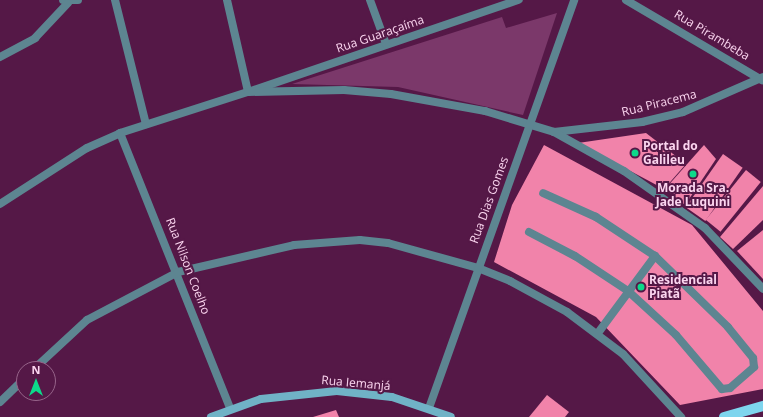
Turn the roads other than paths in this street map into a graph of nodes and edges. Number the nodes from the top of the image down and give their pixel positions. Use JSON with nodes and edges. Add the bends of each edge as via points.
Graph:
{"nodes":[{"id":1,"x":78,"y":0,"type":"edge"},
{"id":2,"x":115,"y":0,"type":"edge"},
{"id":3,"x":227,"y":0,"type":"edge"},
{"id":4,"x":370,"y":0,"type":"edge"},
{"id":5,"x":489,"y":0,"type":"edge"},
{"id":6,"x":519,"y":0,"type":"edge"},
{"id":7,"x":574,"y":0,"type":"edge"},
{"id":8,"x":626,"y":0,"type":"edge"},
{"id":9,"x":66,"y":1,"type":"edge"},
{"id":10,"x":492,"y":8,"type":"junction"},
{"id":11,"x":386,"y":44,"type":"junction"},
{"id":12,"x":0,"y":57,"type":"edge"},
{"id":13,"x":762,"y":78,"type":"edge"},
{"id":14,"x":248,"y":92,"type":"junction"},
{"id":15,"x":146,"y":124,"type":"junction"},
{"id":16,"x":529,"y":124,"type":"junction"},
{"id":17,"x":554,"y":132,"type":"junction"},
{"id":18,"x":120,"y":133,"type":"junction"},
{"id":19,"x":543,"y":193,"type":"dead end"},
{"id":20,"x":0,"y":204,"type":"edge"},
{"id":21,"x":529,"y":232,"type":"dead end"},
{"id":22,"x":655,"y":256,"type":"junction"},
{"id":23,"x":478,"y":268,"type":"junction"},
{"id":24,"x":178,"y":272,"type":"junction"},
{"id":25,"x":763,"y":289,"type":"edge"},
{"id":26,"x":628,"y":291,"type":"junction"},
{"id":27,"x":598,"y":333,"type":"junction"},
{"id":28,"x":43,"y":361,"type":"edge"},
{"id":29,"x":16,"y":387,"type":"edge"},
{"id":30,"x":0,"y":402,"type":"edge"},
{"id":31,"x":763,"y":406,"type":"edge"},
{"id":32,"x":230,"y":408,"type":"junction"},
{"id":33,"x":429,"y":408,"type":"junction"},
{"id":34,"x":211,"y":417,"type":"edge"},
{"id":35,"x":451,"y":417,"type":"edge"},
{"id":36,"x":681,"y":417,"type":"edge"},
{"id":37,"x":724,"y":417,"type":"edge"}],
"edges":[{"from":1,"to":9,"type":"street"},
{"from":2,"to":15,"type":"street"},
{"from":3,"to":14,"type":"street"},
{"from":4,"to":11,"type":"street"},
{"from":5,"to":10,"type":"street"},
{"from":6,"to":10,"type":"street","name":"Rua Guaraçaíma"},
{"from":7,"to":16,"type":"street","name":"Rua Dias Gomes"},
{"from":8,"to":13,"type":"street","name":"Rua Pirambeba"},
{"from":9,"to":12,"type":"street","via":[[35,38]]},
{"from":10,"to":11,"type":"street","name":"Rua Guaraçaíma"},
{"from":11,"to":14,"type":"street","name":"Rua Guaraçaíma"},
{"from":13,"to":17,"type":"street","name":"Rua Piracema","via":[[683,112],[642,122]]},
{"from":14,"to":15,"type":"street"},
{"from":14,"to":16,"type":"street","via":[[344,90],[391,94],[441,101]]},
{"from":15,"to":18,"type":"street"},
{"from":16,"to":17,"type":"street"},
{"from":16,"to":23,"type":"street","name":"Rua Dias Gomes"},
{"from":17,"to":25,"type":"street","via":[[624,171],[705,228]]},
{"from":18,"to":20,"type":"street","via":[[87,148]]},
{"from":18,"to":24,"type":"street","name":"Rua Nilson Coelho"},
{"from":19,"to":22,"type":"street","via":[[596,217]]},
{"from":21,"to":26,"type":"street","via":[[576,256]]},
{"from":22,"to":26,"type":"street"},
{"from":22,"to":26,"type":"street","via":[[728,328],[755,361],[752,369],[730,388],[722,389],[665,324]]},
{"from":23,"to":24,"type":"street","via":[[388,243],[360,240],[294,245]]},
{"from":23,"to":27,"type":"street","via":[[516,284]]},
{"from":23,"to":33,"type":"street","name":"Rua Dias Gomes"},
{"from":24,"to":28,"type":"street","via":[[87,320]]},
{"from":24,"to":32,"type":"street","name":"Rua Nilson Coelho"},
{"from":26,"to":27,"type":"street"},
{"from":27,"to":36,"type":"street","via":[[623,354]]},
{"from":29,"to":30,"type":"street"},
{"from":31,"to":37,"type":"main road"},
{"from":32,"to":33,"type":"street","name":"Rua Iemanjá","via":[[289,394],[337,391],[392,397]]},
{"from":32,"to":34,"type":"street","name":"Rua Iemanjá"},
{"from":33,"to":35,"type":"street","name":"Rua Iemanjá"}]}
